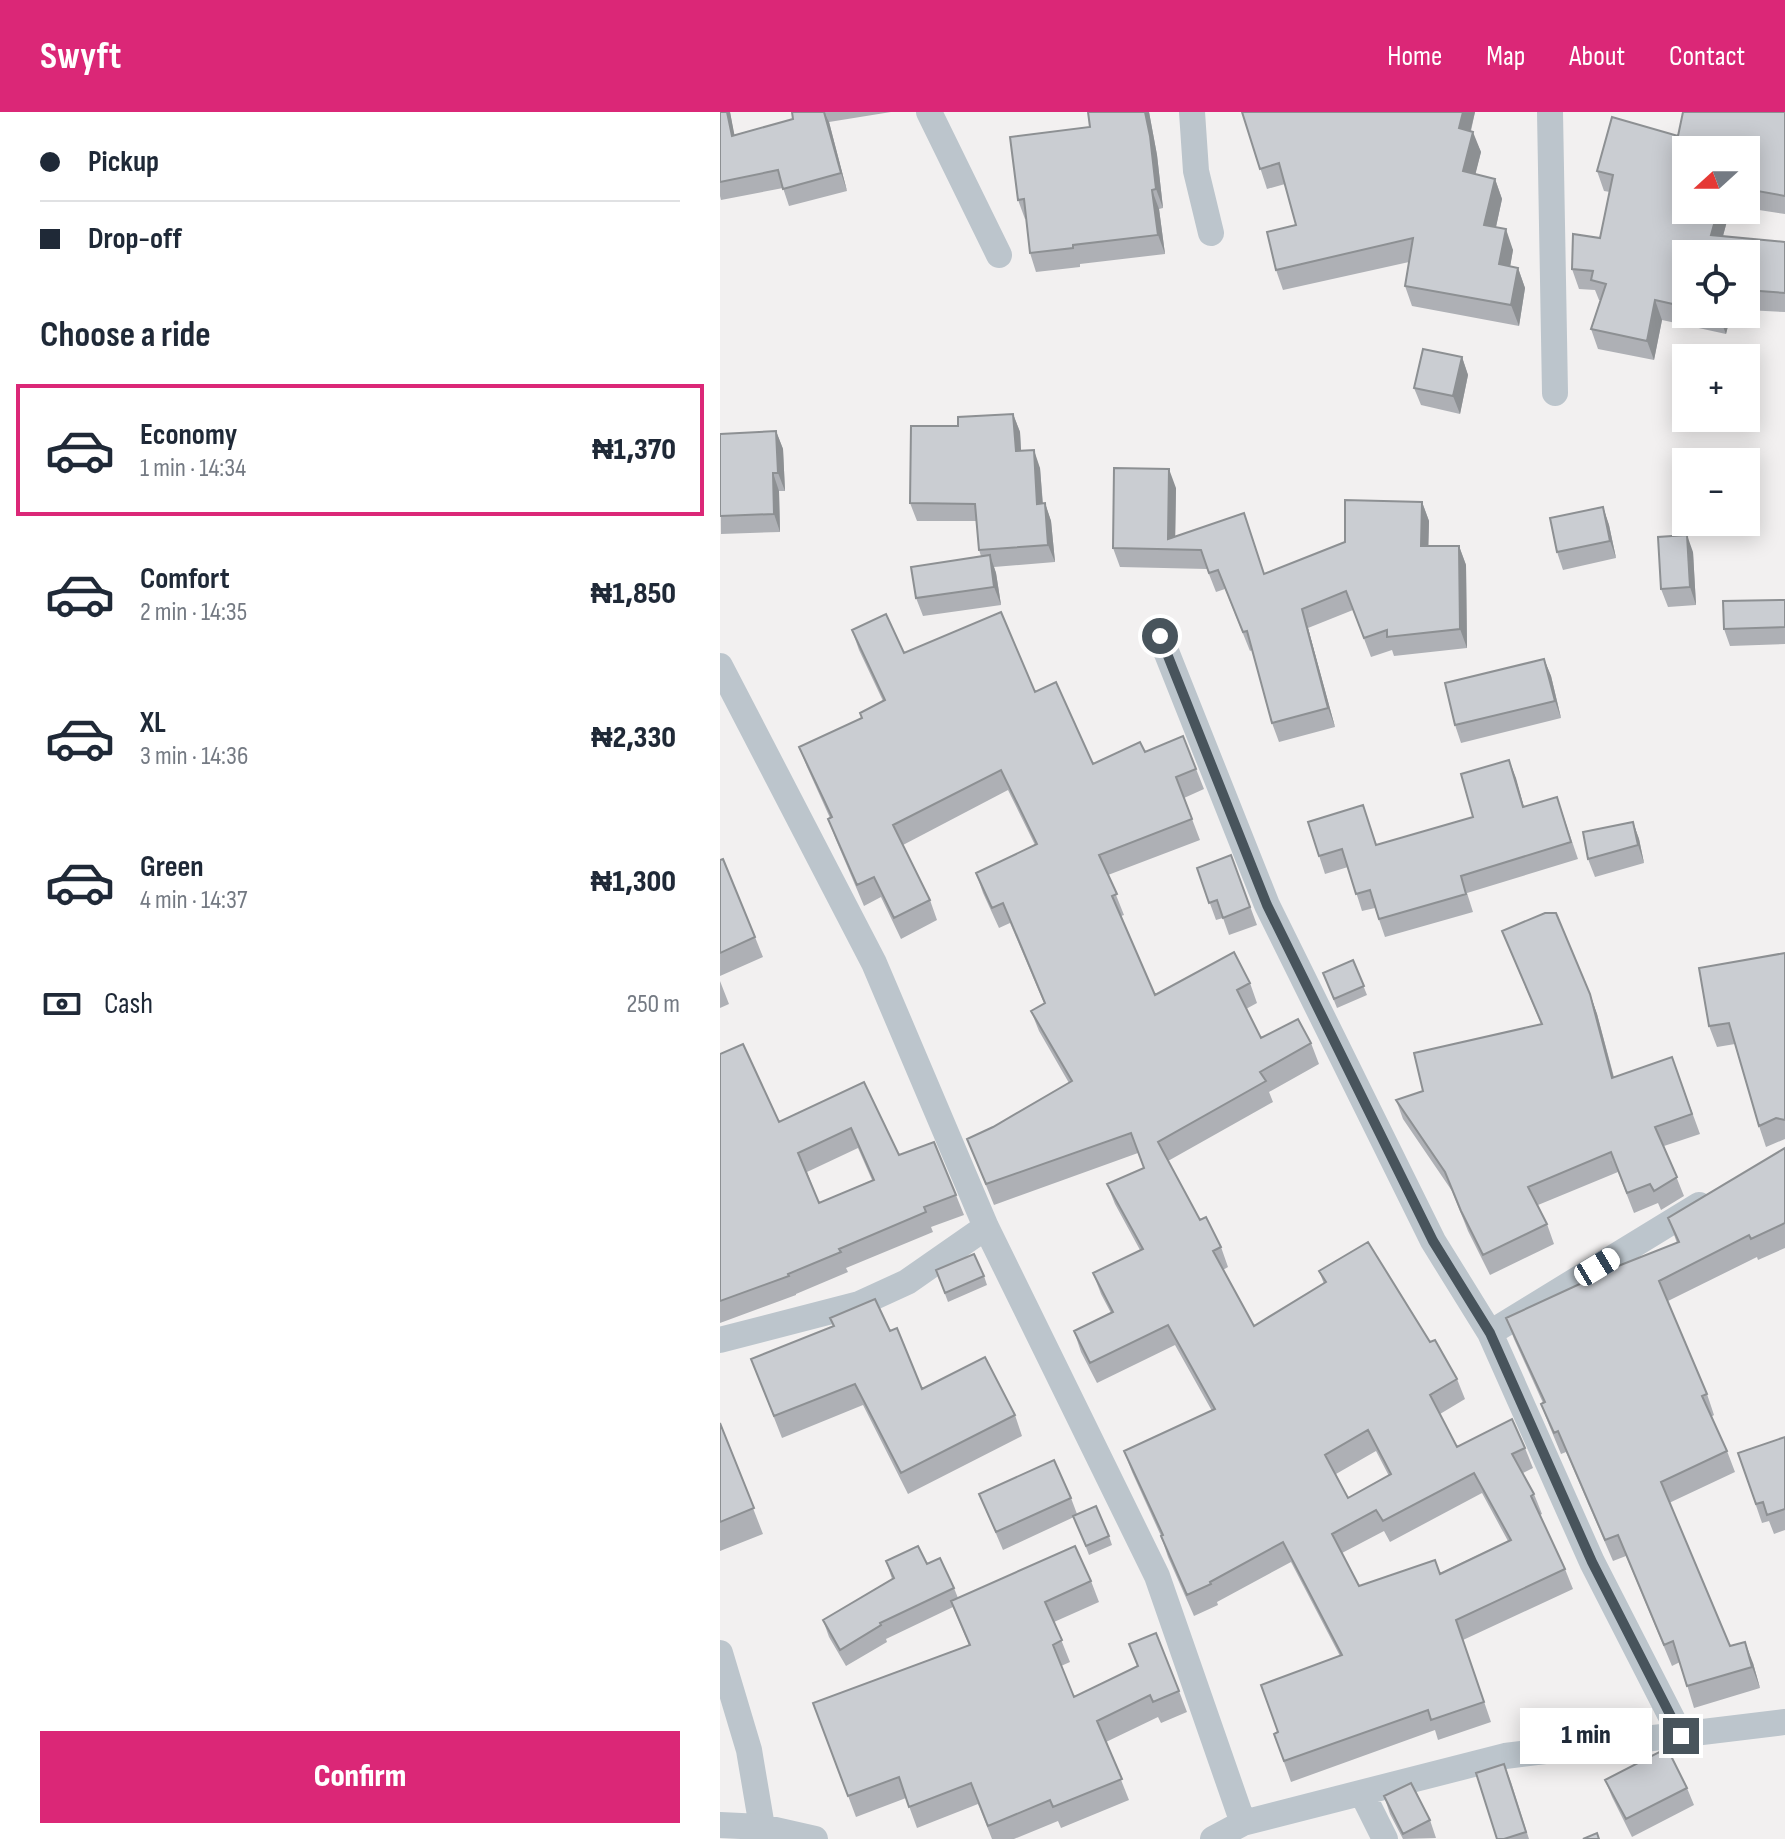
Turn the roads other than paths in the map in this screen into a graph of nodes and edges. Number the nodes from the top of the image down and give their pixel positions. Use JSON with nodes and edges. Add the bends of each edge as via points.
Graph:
{"nodes":[{"id":1,"x":929,"y":112,"type":"edge"},
{"id":2,"x":1192,"y":112,"type":"edge"},
{"id":3,"x":1550,"y":112,"type":"edge"},
{"id":4,"x":1211,"y":233,"type":"dead end"},
{"id":5,"x":999,"y":255,"type":"dead end"},
{"id":6,"x":1555,"y":393,"type":"dead end"},
{"id":7,"x":1160,"y":636,"type":"dead end"},
{"id":8,"x":720,"y":666,"type":"edge"},
{"id":9,"x":1718,"y":1194,"type":"edge"},
{"id":10,"x":986,"y":1227,"type":"junction"},
{"id":11,"x":1490,"y":1333,"type":"junction"},
{"id":12,"x":720,"y":1340,"type":"edge"},
{"id":13,"x":720,"y":1653,"type":"edge"},
{"id":14,"x":1785,"y":1722,"type":"edge"},
{"id":15,"x":1681,"y":1736,"type":"junction"},
{"id":16,"x":1362,"y":1793,"type":"junction"},
{"id":17,"x":1243,"y":1823,"type":"junction"},
{"id":18,"x":720,"y":1825,"type":"edge"},
{"id":19,"x":765,"y":1833,"type":"edge"},
{"id":20,"x":815,"y":1839,"type":"edge"},
{"id":21,"x":1213,"y":1839,"type":"edge"},
{"id":22,"x":1385,"y":1839,"type":"edge"}],
"edges":[{"from":1,"to":5,"type":"street"},
{"from":2,"to":4,"type":"street","via":[[1196,171]]},
{"from":3,"to":6,"type":"street"},
{"from":7,"to":11,"type":"street","via":[[1267,905],[1433,1241]]},
{"from":8,"to":10,"type":"street","via":[[874,963]]},
{"from":9,"to":11,"type":"street"},
{"from":10,"to":12,"type":"street","via":[[907,1282],[859,1304]]},
{"from":10,"to":17,"type":"street","via":[[1157,1576]]},
{"from":11,"to":15,"type":"street","via":[[1592,1562]]},
{"from":13,"to":19,"type":"street","via":[[749,1750]]},
{"from":14,"to":15,"type":"street"},
{"from":15,"to":16,"type":"street","via":[[1505,1756]]},
{"from":16,"to":17,"type":"street"},
{"from":16,"to":22,"type":"street"},
{"from":17,"to":21,"type":"street"},
{"from":18,"to":19,"type":"street"},
{"from":19,"to":20,"type":"street"}]}
